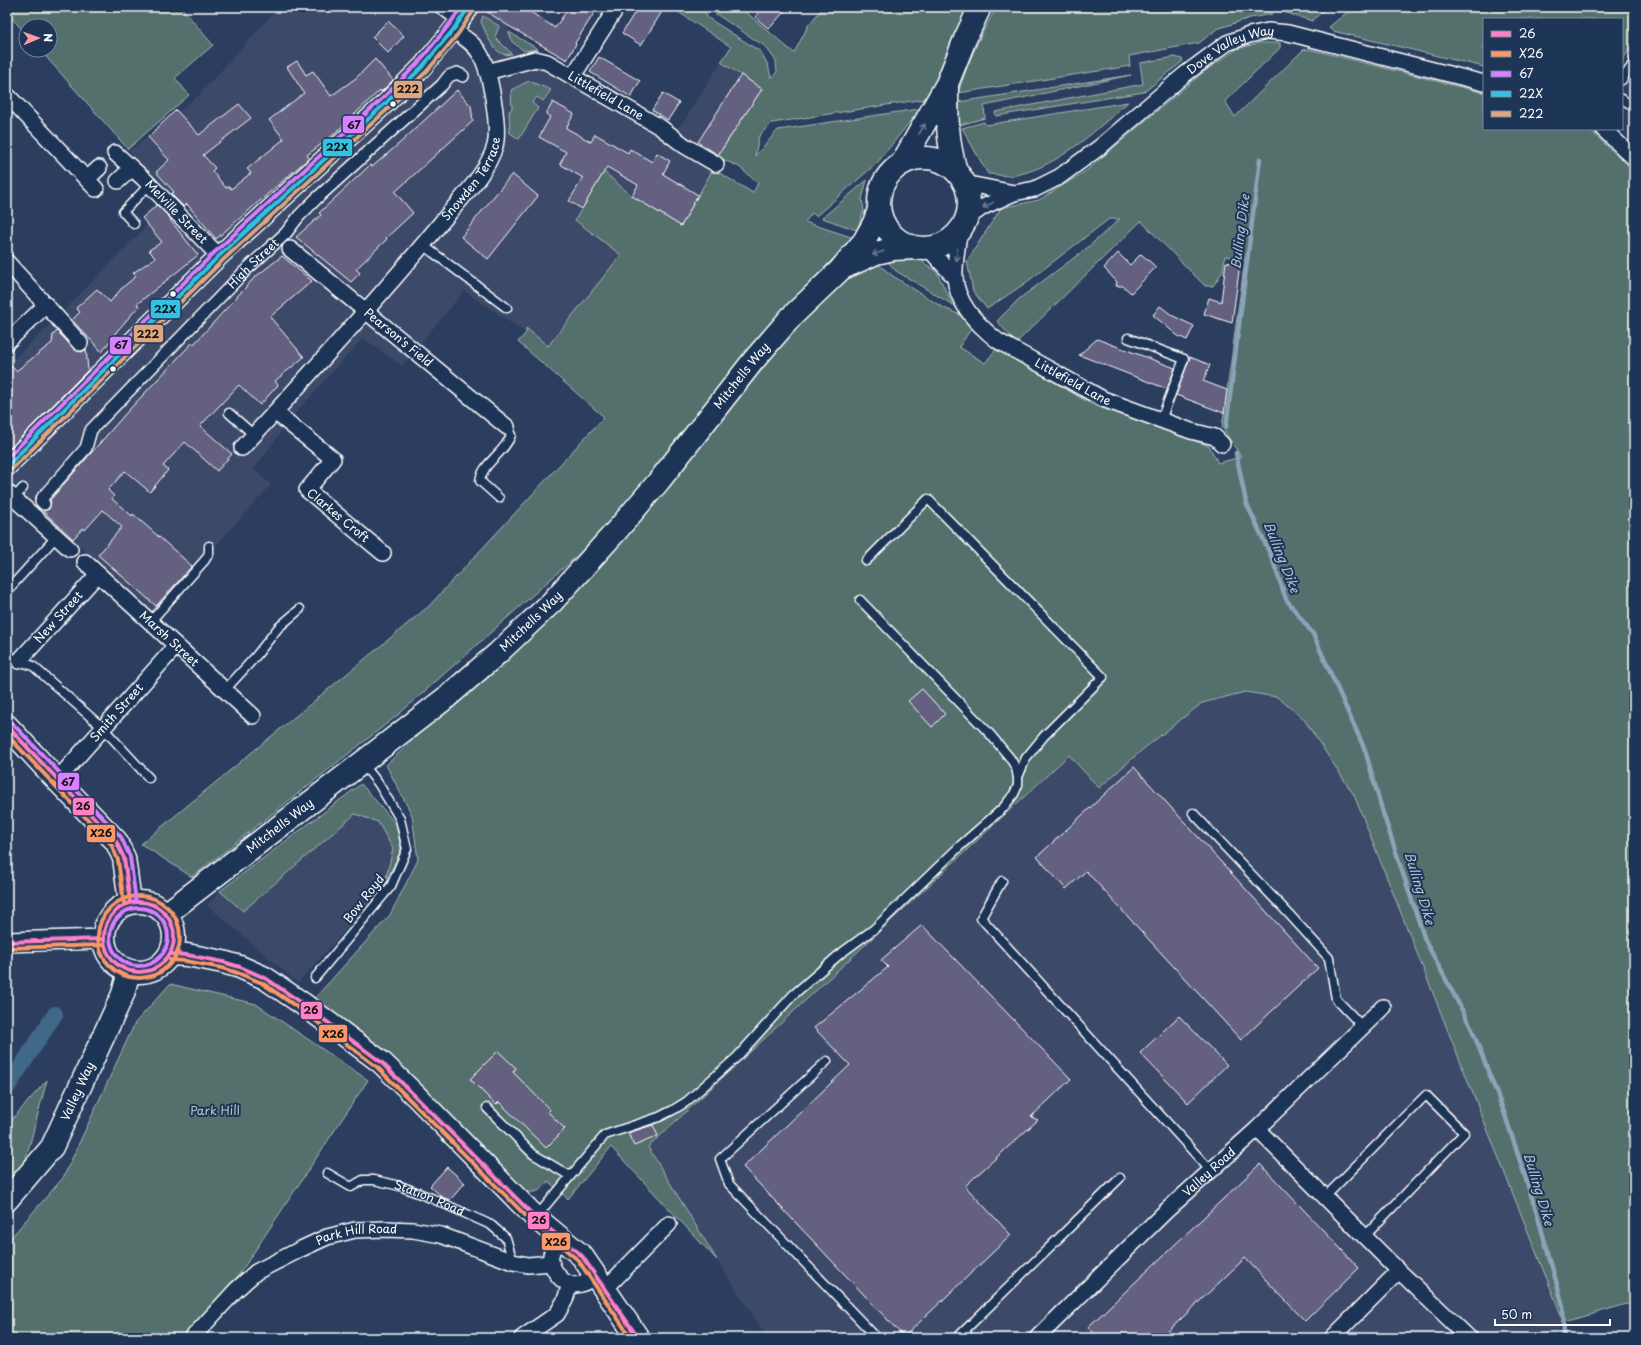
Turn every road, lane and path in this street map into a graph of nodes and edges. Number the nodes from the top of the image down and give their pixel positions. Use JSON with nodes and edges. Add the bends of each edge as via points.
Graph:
{"nodes":[{"id":1,"x":443,"y":7,"type":"edge"},
{"id":2,"x":617,"y":7,"type":"edge"},
{"id":3,"x":980,"y":7,"type":"edge"},
{"id":4,"x":461,"y":19,"type":"edge"},
{"id":5,"x":1634,"y":62,"type":"edge"},
{"id":6,"x":487,"y":72,"type":"junction"},
{"id":7,"x":463,"y":76,"type":"dead end"},
{"id":8,"x":573,"y":76,"type":"junction"},
{"id":9,"x":1623,"y":78,"type":"edge"},
{"id":10,"x":1483,"y":83,"type":"edge"},
{"id":11,"x":947,"y":84,"type":"junction"},
{"id":12,"x":7,"y":95,"type":"edge"},
{"id":13,"x":1623,"y":100,"type":"edge"},
{"id":14,"x":1634,"y":107,"type":"edge"},
{"id":15,"x":1604,"y":130,"type":"edge"},
{"id":16,"x":115,"y":153,"type":"dead end"},
{"id":17,"x":1634,"y":158,"type":"edge"},
{"id":18,"x":902,"y":162,"type":"junction"},
{"id":19,"x":716,"y":164,"type":"dead end"},
{"id":20,"x":99,"y":168,"type":"dead end"},
{"id":21,"x":132,"y":168,"type":"junction"},
{"id":22,"x":960,"y":177,"type":"junction"},
{"id":23,"x":118,"y":181,"type":"dead end"},
{"id":24,"x":150,"y":184,"type":"junction"},
{"id":25,"x":1014,"y":193,"type":"junction"},
{"id":26,"x":879,"y":210,"type":"junction"},
{"id":27,"x":134,"y":224,"type":"dead end"},
{"id":28,"x":962,"y":226,"type":"junction"},
{"id":29,"x":423,"y":245,"type":"junction"},
{"id":30,"x":922,"y":248,"type":"junction"},
{"id":31,"x":290,"y":249,"type":"dead end"},
{"id":32,"x":219,"y":256,"type":"junction"},
{"id":33,"x":7,"y":262,"type":"edge"},
{"id":34,"x":839,"y":271,"type":"junction"},
{"id":35,"x":955,"y":278,"type":"junction"},
{"id":36,"x":46,"y":305,"type":"junction"},
{"id":37,"x":507,"y":308,"type":"dead end"},
{"id":38,"x":365,"y":311,"type":"junction"},
{"id":39,"x":1128,"y":338,"type":"dead end"},
{"id":40,"x":7,"y":342,"type":"edge"},
{"id":41,"x":80,"y":343,"type":"dead end"},
{"id":42,"x":229,"y":412,"type":"dead end"},
{"id":43,"x":275,"y":412,"type":"junction"},
{"id":44,"x":1161,"y":420,"type":"junction"},
{"id":45,"x":506,"y":428,"type":"joint"},
{"id":46,"x":254,"y":435,"type":"junction"},
{"id":47,"x":1222,"y":444,"type":"dead end"},
{"id":48,"x":242,"y":448,"type":"dead end"},
{"id":49,"x":7,"y":466,"type":"edge"},
{"id":50,"x":15,"y":492,"type":"edge"},
{"id":51,"x":499,"y":498,"type":"dead end"},
{"id":52,"x":44,"y":504,"type":"dead end"},
{"id":53,"x":56,"y":537,"type":"junction"},
{"id":54,"x":210,"y":546,"type":"dead end"},
{"id":55,"x":70,"y":549,"type":"dead end"},
{"id":56,"x":383,"y":553,"type":"dead end"},
{"id":57,"x":866,"y":561,"type":"dead end"},
{"id":58,"x":85,"y":562,"type":"dead end"},
{"id":59,"x":98,"y":574,"type":"junction"},
{"id":60,"x":7,"y":591,"type":"edge"},
{"id":61,"x":860,"y":600,"type":"dead end"},
{"id":62,"x":300,"y":609,"type":"dead end"},
{"id":63,"x":150,"y":622,"type":"junction"},
{"id":64,"x":176,"y":646,"type":"junction"},
{"id":65,"x":13,"y":658,"type":"edge"},
{"id":66,"x":224,"y":690,"type":"junction"},
{"id":67,"x":253,"y":716,"type":"dead end"},
{"id":68,"x":7,"y":726,"type":"edge"},
{"id":69,"x":103,"y":728,"type":"junction"},
{"id":70,"x":362,"y":763,"type":"junction"},
{"id":71,"x":148,"y":778,"type":"dead end"},
{"id":72,"x":1018,"y":778,"type":"junction"},
{"id":73,"x":57,"y":780,"type":"junction"},
{"id":74,"x":1193,"y":813,"type":"dead end"},
{"id":75,"x":1002,"y":881,"type":"dead end"},
{"id":76,"x":130,"y":902,"type":"junction"},
{"id":77,"x":166,"y":914,"type":"junction"},
{"id":78,"x":103,"y":939,"type":"junction"},
{"id":79,"x":7,"y":942,"type":"edge"},
{"id":80,"x":170,"y":954,"type":"junction"},
{"id":81,"x":129,"y":971,"type":"junction"},
{"id":82,"x":315,"y":978,"type":"dead end"},
{"id":83,"x":1383,"y":1007,"type":"dead end"},
{"id":84,"x":1362,"y":1026,"type":"junction"},
{"id":85,"x":827,"y":1061,"type":"dead end"},
{"id":86,"x":487,"y":1108,"type":"dead end"},
{"id":87,"x":1257,"y":1129,"type":"junction"},
{"id":88,"x":1211,"y":1171,"type":"junction"},
{"id":89,"x":327,"y":1173,"type":"dead end"},
{"id":90,"x":570,"y":1176,"type":"junction"},
{"id":91,"x":1120,"y":1178,"type":"dead end"},
{"id":92,"x":1325,"y":1197,"type":"junction"},
{"id":93,"x":7,"y":1200,"type":"edge"},
{"id":94,"x":535,"y":1217,"type":"junction"},
{"id":95,"x":669,"y":1224,"type":"dead end"},
{"id":96,"x":1364,"y":1237,"type":"junction"},
{"id":97,"x":560,"y":1238,"type":"junction"},
{"id":98,"x":513,"y":1262,"type":"junction"},
{"id":99,"x":551,"y":1263,"type":"junction"},
{"id":100,"x":1399,"y":1272,"type":"junction"},
{"id":101,"x":600,"y":1282,"type":"junction"},
{"id":102,"x":570,"y":1284,"type":"junction"},
{"id":103,"x":964,"y":1331,"type":"junction"},
{"id":104,"x":192,"y":1338,"type":"edge"},
{"id":105,"x":522,"y":1338,"type":"edge"},
{"id":106,"x":638,"y":1338,"type":"edge"},
{"id":107,"x":877,"y":1338,"type":"edge"},
{"id":108,"x":957,"y":1338,"type":"edge"},
{"id":109,"x":970,"y":1338,"type":"edge"},
{"id":110,"x":1037,"y":1338,"type":"edge"},
{"id":111,"x":1332,"y":1338,"type":"edge"},
{"id":112,"x":1469,"y":1338,"type":"edge"}],
"edges":[{"from":1,"to":4,"type":"street","name":"Snowden Terrace"},
{"from":2,"to":8,"type":"street"},
{"from":3,"to":11,"type":"main road","via":[[964,39]]},
{"from":4,"to":6,"type":"street","name":"Snowden Terrace","via":[[481,55]]},
{"from":4,"to":32,"type":"street","via":[[422,67],[388,101]]},
{"from":5,"to":9,"type":"lane"},
{"from":6,"to":8,"type":"street","name":"Littlefield Lane","via":[[535,59],[547,62]]},
{"from":6,"to":29,"type":"street","name":"Snowden Terrace","via":[[497,129],[495,145],[480,174]]},
{"from":7,"to":52,"type":"street","name":"High Street","via":[[457,73],[449,76],[299,216],[286,233],[248,268],[92,430],[88,446],[43,497],[41,501]]},
{"from":8,"to":19,"type":"street","name":"Littlefield Lane","via":[[660,127],[685,146]]},
{"from":10,"to":25,"type":"street","name":"Dove Valley Way","via":[[1288,33],[1268,32],[1249,35],[1226,43],[1207,57],[1100,147],[1059,177],[1035,189]]},
{"from":18,"to":11,"type":"main road","one_way":true},
{"from":11,"to":22,"type":"main road","via":[[950,153]]},
{"from":12,"to":20,"type":"street","via":[[91,184]]},
{"from":13,"to":14,"type":"lane"},
{"from":15,"to":17,"type":"street"},
{"from":16,"to":21,"type":"street","name":"Melville Street"},
{"from":18,"to":22,"type":"main road","via":[[916,158],[931,158],[944,162]]},
{"from":18,"to":26,"type":"main road","via":[[890,172],[882,184],[878,198]]},
{"from":21,"to":23,"type":"street"},
{"from":21,"to":24,"type":"street","name":"Melville Street"},
{"from":22,"to":25,"type":"street","name":"Dove Valley Way"},
{"from":22,"to":28,"type":"main road","via":[[969,196],[969,209]]},
{"from":24,"to":27,"type":"lane","via":[[123,212]]},
{"from":24,"to":32,"type":"street","name":"Melville Street"},
{"from":25,"to":28,"type":"street","name":"Dove Valley Way","one_way":true,"via":[[984,207]]},
{"from":26,"to":30,"type":"main road","via":[[890,233],[905,244]]},
{"from":26,"to":34,"type":"main road","name":"Mitchells Way","via":[[864,241]]},
{"from":28,"to":30,"type":"main road","via":[[940,245]]},
{"from":28,"to":35,"type":"street","name":"Littlefield Lane","one_way":true},
{"from":29,"to":37,"type":"lane"},
{"from":29,"to":38,"type":"street","name":"Snowden Terrace"},
{"from":30,"to":34,"type":"main road","name":"Mitchells Way","one_way":true,"via":[[893,249],[876,253]]},
{"from":30,"to":35,"type":"street","name":"Littlefield Lane"},
{"from":31,"to":38,"type":"street","name":"Pearson's Field"},
{"from":32,"to":49,"type":"street"},
{"from":33,"to":36,"type":"street"},
{"from":34,"to":70,"type":"main road","name":"Mitchells Way","via":[[791,317],[753,361],[659,481],[552,602],[453,692]]},
{"from":35,"to":44,"type":"street","name":"Littlefield Lane","via":[[966,307],[983,329],[998,341],[1103,399]]},
{"from":36,"to":40,"type":"street"},
{"from":36,"to":41,"type":"street"},
{"from":38,"to":43,"type":"street"},
{"from":38,"to":45,"type":"street","name":"Pearson's Field"},
{"from":39,"to":44,"type":"lane","via":[[1184,360]]},
{"from":42,"to":46,"type":"lane"},
{"from":43,"to":46,"type":"street"},
{"from":43,"to":56,"type":"street","name":"Clarkes Croft","via":[[332,459],[307,490]]},
{"from":44,"to":47,"type":"street","name":"Littlefield Lane","via":[[1215,437]]},
{"from":45,"to":51,"type":"lane","via":[[511,435],[509,441],[481,473],[480,481]]},
{"from":46,"to":48,"type":"street"},
{"from":50,"to":53,"type":"street"},
{"from":53,"to":55,"type":"street"},
{"from":53,"to":60,"type":"lane"},
{"from":54,"to":63,"type":"lane","via":[[205,560]]},
{"from":57,"to":72,"type":"lane","via":[[928,499],[1103,677],[1044,736],[1026,758]]},
{"from":58,"to":59,"type":"street","name":"Marsh Street"},
{"from":59,"to":63,"type":"street","name":"Marsh Street"},
{"from":59,"to":65,"type":"street","name":"New Street"},
{"from":61,"to":72,"type":"lane","via":[[997,743],[1016,768]]},
{"from":62,"to":66,"type":"lane","via":[[278,628]]},
{"from":63,"to":64,"type":"street","name":"Marsh Street"},
{"from":64,"to":66,"type":"street","name":"Marsh Street"},
{"from":64,"to":69,"type":"street","name":"Smith Street"},
{"from":65,"to":69,"type":"lane","via":[[33,666]]},
{"from":66,"to":67,"type":"street","name":"Marsh Street"},
{"from":68,"to":73,"type":"main road"},
{"from":69,"to":71,"type":"lane"},
{"from":69,"to":73,"type":"street","name":"Smith Street"},
{"from":70,"to":77,"type":"main road","name":"Mitchells Way"},
{"from":70,"to":82,"type":"lane","name":"Bow Royd","via":[[400,818],[407,849],[391,886]]},
{"from":72,"to":90,"type":"lane","via":[[1016,790],[1003,808],[874,929],[793,994],[737,1057],[686,1102],[673,1110],[605,1135]]},
{"from":73,"to":76,"type":"main road","via":[[116,841],[124,858]]},
{"from":74,"to":84,"type":"lane","via":[[1329,958],[1336,999]]},
{"from":75,"to":88,"type":"lane","via":[[981,918]]},
{"from":76,"to":77,"type":"main road","via":[[150,903]]},
{"from":76,"to":78,"type":"main road","via":[[110,916]]},
{"from":77,"to":80,"type":"main road","via":[[172,923],[174,934]]},
{"from":78,"to":79,"type":"street"},
{"from":78,"to":81,"type":"main road","via":[[111,959],[119,967]]},
{"from":80,"to":81,"type":"main road","via":[[163,964],[152,970],[141,973]]},
{"from":80,"to":94,"type":"main road","via":[[240,966],[265,978],[303,1004],[381,1062]]},
{"from":81,"to":93,"type":"main road","name":"Valley Way","via":[[123,994],[52,1147]]},
{"from":83,"to":84,"type":"street","name":"Valley Road"},
{"from":84,"to":87,"type":"street","name":"Valley Road"},
{"from":85,"to":107,"type":"lane","via":[[720,1159],[728,1184]]},
{"from":86,"to":90,"type":"lane","via":[[533,1154]]},
{"from":87,"to":88,"type":"street","name":"Valley Road"},
{"from":87,"to":92,"type":"street"},
{"from":88,"to":110,"type":"street","name":"Valley Road","via":[[1166,1211]]},
{"from":89,"to":98,"type":"lane","name":"Station Road","via":[[351,1187],[363,1180],[400,1186],[492,1225],[506,1238]]},
{"from":90,"to":94,"type":"lane"},
{"from":91,"to":103,"type":"lane"},
{"from":92,"to":96,"type":"street"},
{"from":92,"to":96,"type":"lane","via":[[1426,1095],[1464,1133]]},
{"from":94,"to":97,"type":"main road"},
{"from":95,"to":101,"type":"street"},
{"from":96,"to":100,"type":"street"},
{"from":97,"to":99,"type":"street","via":[[551,1254]]},
{"from":97,"to":101,"type":"main road","via":[[582,1256]]},
{"from":98,"to":99,"type":"street","name":"Park Hill Road","via":[[528,1265]]},
{"from":98,"to":104,"type":"street","name":"Park Hill Road","via":[[441,1235],[413,1230],[355,1230],[307,1246],[256,1272]]},
{"from":99,"to":102,"type":"street","via":[[558,1275]]},
{"from":100,"to":111,"type":"street"},
{"from":100,"to":112,"type":"street"},
{"from":101,"to":102,"type":"street"},
{"from":101,"to":106,"type":"main road"},
{"from":102,"to":105,"type":"street","via":[[557,1314]]},
{"from":103,"to":108,"type":"lane"},
{"from":103,"to":109,"type":"lane"}]}
